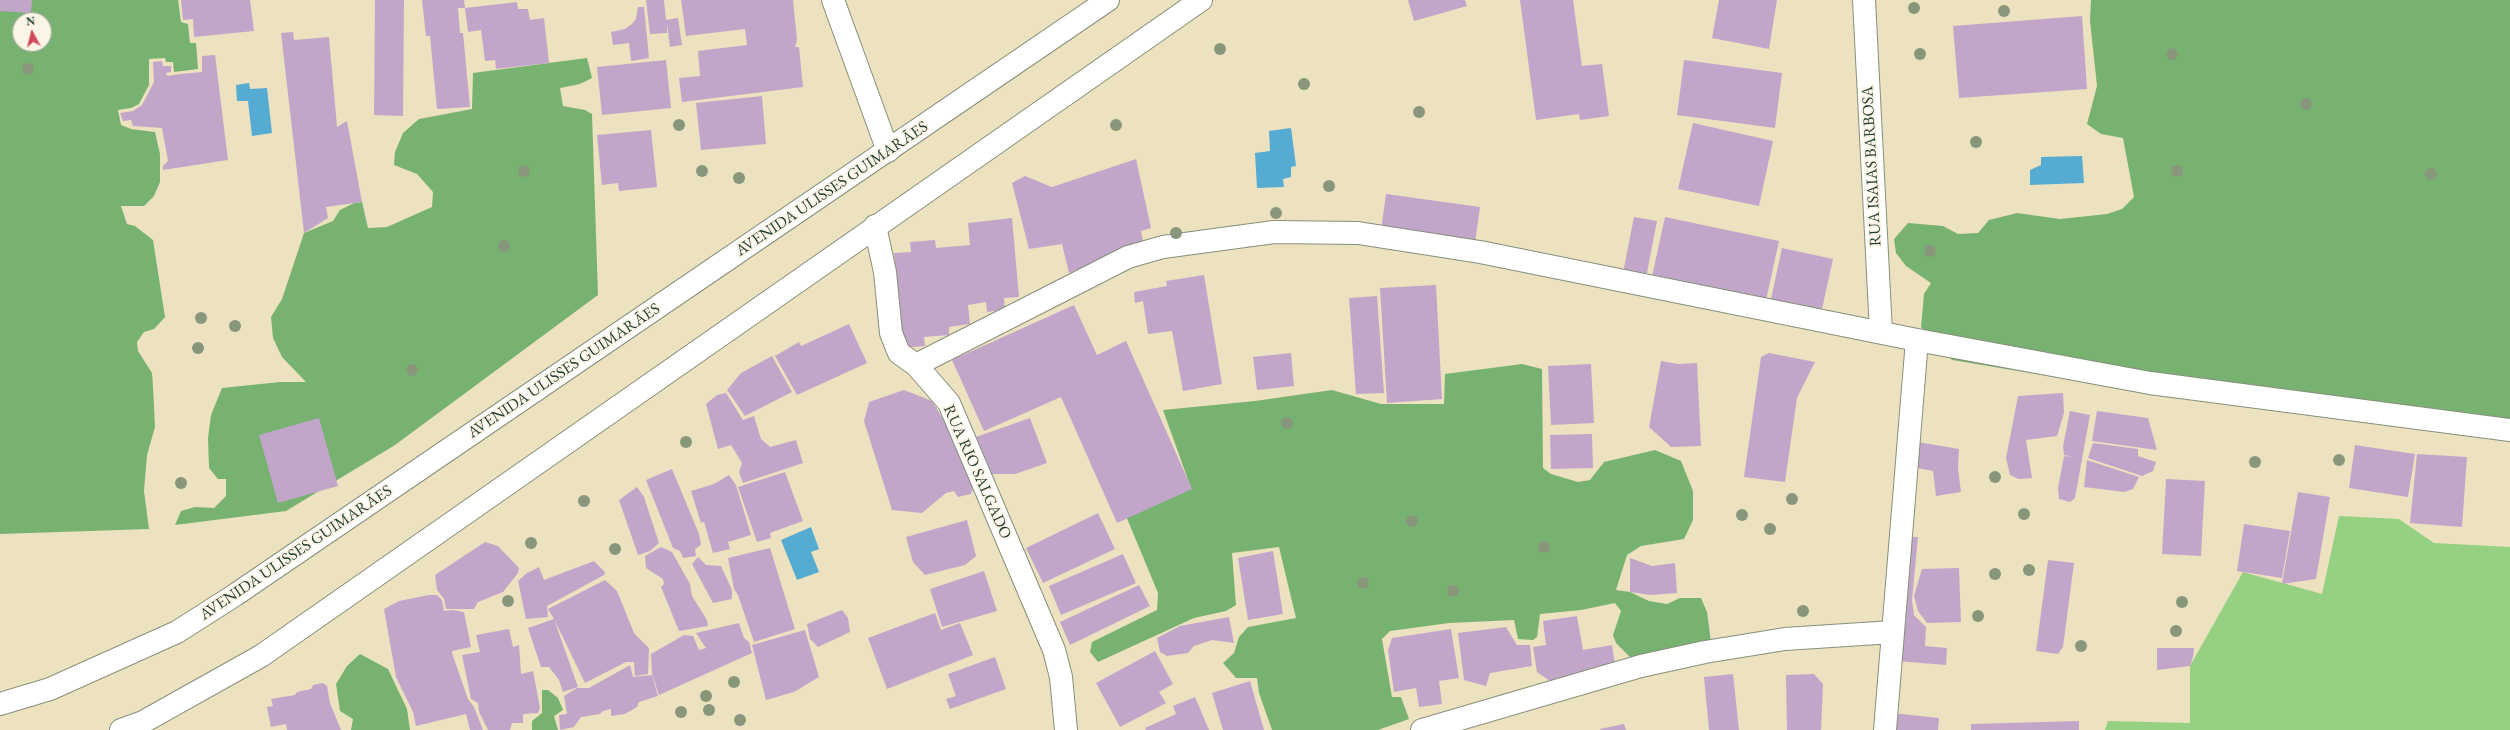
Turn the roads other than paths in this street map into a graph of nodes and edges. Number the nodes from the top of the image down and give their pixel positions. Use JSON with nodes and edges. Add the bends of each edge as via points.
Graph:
{"nodes":[{"id":1,"x":833,"y":0,"type":"edge"},
{"id":2,"x":1108,"y":0,"type":"edge"},
{"id":3,"x":1201,"y":0,"type":"edge"},
{"id":4,"x":1864,"y":0,"type":"edge"},
{"id":5,"x":888,"y":151,"type":"junction"},
{"id":6,"x":875,"y":226,"type":"junction"},
{"id":7,"x":1880,"y":332,"type":"junction"},
{"id":8,"x":1917,"y":340,"type":"junction"},
{"id":9,"x":916,"y":365,"type":"junction"},
{"id":10,"x":2510,"y":430,"type":"edge"},
{"id":11,"x":1893,"y":632,"type":"junction"},
{"id":12,"x":0,"y":704,"type":"edge"},
{"id":13,"x":121,"y":730,"type":"edge"},
{"id":14,"x":1066,"y":730,"type":"edge"},
{"id":15,"x":1422,"y":730,"type":"edge"},
{"id":16,"x":1885,"y":730,"type":"edge"}],
"edges":[{"from":1,"to":5,"type":"street"},
{"from":2,"to":5,"type":"street","name":"AVENIDA ULISSES GUIMARÃES"},
{"from":3,"to":6,"type":"street"},
{"from":4,"to":7,"type":"street","name":"RUA ISAIAS BARBOSA"},
{"from":5,"to":12,"type":"street","name":"AVENIDA ULISSES GUIMARÃES","via":[[184,628],[50,689]]},
{"from":6,"to":9,"type":"street","name":"RUA RIO SALGADO","via":[[885,272],[891,333],[899,353]]},
{"from":6,"to":13,"type":"street","via":[[261,656],[143,722]]},
{"from":7,"to":8,"type":"street"},
{"from":7,"to":9,"type":"street","via":[[1480,252],[1358,233],[1274,232],[1163,247],[1128,257]]},
{"from":8,"to":10,"type":"street","via":[[2150,383]]},
{"from":8,"to":11,"type":"street"},
{"from":9,"to":14,"type":"street","name":"RUA RIO SALGADO","via":[[949,403],[1054,650],[1061,677]]},
{"from":11,"to":15,"type":"street","via":[[1785,639],[1705,652],[1641,666]]},
{"from":11,"to":16,"type":"street"}]}
